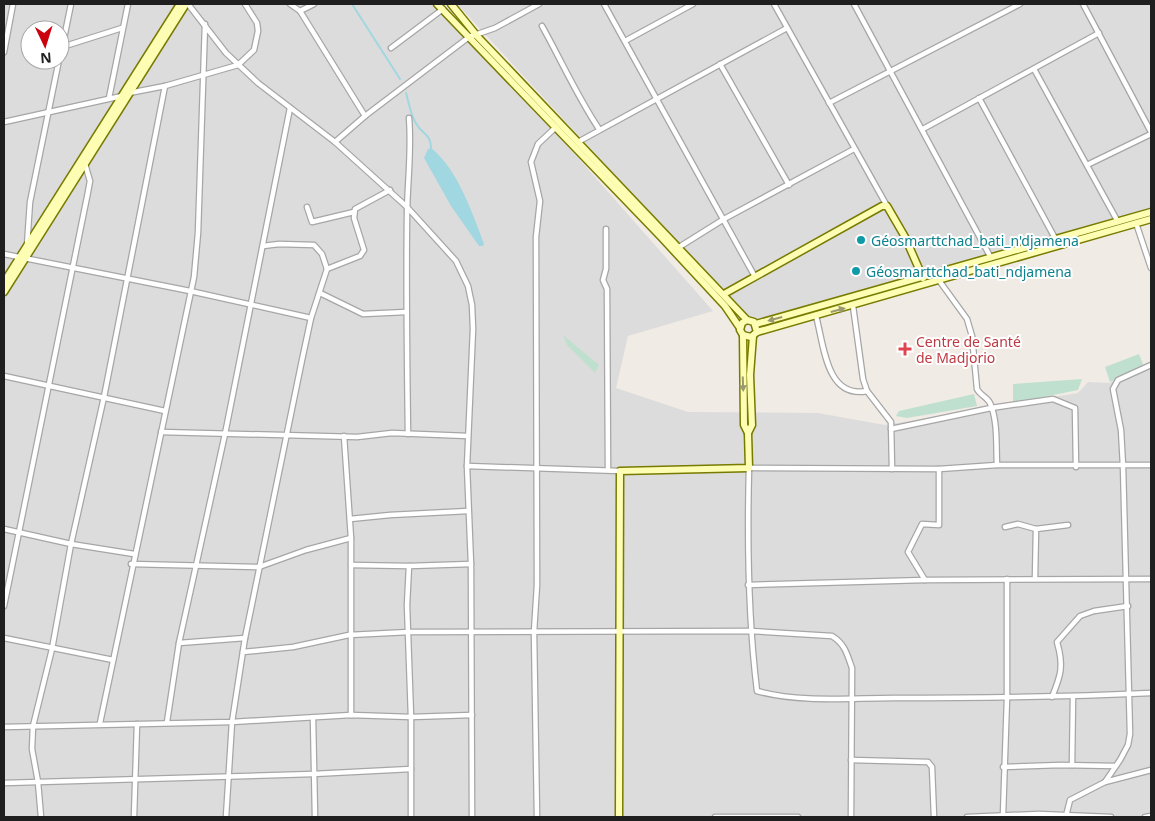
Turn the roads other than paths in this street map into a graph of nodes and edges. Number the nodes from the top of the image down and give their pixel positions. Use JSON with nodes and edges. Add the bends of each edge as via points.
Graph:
{"nodes":[{"id":1,"x":13,"y":4,"type":"edge"},
{"id":2,"x":71,"y":4,"type":"edge"},
{"id":3,"x":128,"y":4,"type":"edge"},
{"id":4,"x":180,"y":4,"type":"edge"},
{"id":5,"x":189,"y":4,"type":"edge"},
{"id":6,"x":244,"y":4,"type":"edge"},
{"id":7,"x":290,"y":4,"type":"edge"},
{"id":8,"x":314,"y":4,"type":"edge"},
{"id":9,"x":437,"y":4,"type":"edge"},
{"id":10,"x":451,"y":4,"type":"edge"},
{"id":11,"x":539,"y":4,"type":"edge"},
{"id":12,"x":604,"y":4,"type":"edge"},
{"id":13,"x":693,"y":4,"type":"edge"},
{"id":14,"x":774,"y":4,"type":"edge"},
{"id":15,"x":854,"y":4,"type":"edge"},
{"id":16,"x":1020,"y":4,"type":"edge"},
{"id":17,"x":1083,"y":4,"type":"edge"},
{"id":18,"x":443,"y":9,"type":"junction"},
{"id":19,"x":300,"y":11,"type":"junction"},
{"id":20,"x":68,"y":20,"type":"edge"},
{"id":21,"x":205,"y":22,"type":"junction"},
{"id":22,"x":542,"y":26,"type":"dead end"},
{"id":23,"x":122,"y":28,"type":"junction"},
{"id":24,"x":787,"y":28,"type":"junction"},
{"id":25,"x":1099,"y":33,"type":"junction"},
{"id":26,"x":477,"y":36,"type":"junction"},
{"id":27,"x":469,"y":37,"type":"junction"},
{"id":28,"x":625,"y":41,"type":"junction"},
{"id":29,"x":70,"y":44,"type":"edge"},
{"id":30,"x":391,"y":48,"type":"dead end"},
{"id":31,"x":4,"y":52,"type":"edge"},
{"id":32,"x":720,"y":64,"type":"junction"},
{"id":33,"x":238,"y":65,"type":"junction"},
{"id":34,"x":1034,"y":69,"type":"junction"},
{"id":35,"x":58,"y":70,"type":"edge"},
{"id":36,"x":891,"y":72,"type":"junction"},
{"id":37,"x":204,"y":75,"type":"junction"},
{"id":38,"x":165,"y":86,"type":"junction"},
{"id":39,"x":130,"y":93,"type":"junction"},
{"id":40,"x":122,"y":95,"type":"junction"},
{"id":41,"x":109,"y":98,"type":"junction"},
{"id":42,"x":979,"y":98,"type":"junction"},
{"id":43,"x":657,"y":99,"type":"junction"},
{"id":44,"x":829,"y":103,"type":"junction"},
{"id":45,"x":290,"y":108,"type":"junction"},
{"id":46,"x":48,"y":112,"type":"junction"},
{"id":47,"x":365,"y":116,"type":"junction"},
{"id":48,"x":409,"y":118,"type":"dead end"},
{"id":49,"x":4,"y":122,"type":"edge"},
{"id":50,"x":556,"y":127,"type":"junction"},
{"id":51,"x":599,"y":129,"type":"junction"},
{"id":52,"x":923,"y":129,"type":"junction"},
{"id":53,"x":1151,"y":133,"type":"edge"},
{"id":54,"x":335,"y":142,"type":"junction"},
{"id":55,"x":578,"y":142,"type":"junction"},
{"id":56,"x":854,"y":149,"type":"junction"},
{"id":57,"x":85,"y":164,"type":"junction"},
{"id":58,"x":1087,"y":165,"type":"junction"},
{"id":59,"x":789,"y":185,"type":"junction"},
{"id":60,"x":390,"y":190,"type":"junction"},
{"id":61,"x":887,"y":206,"type":"junction"},
{"id":62,"x":307,"y":207,"type":"dead end"},
{"id":63,"x":407,"y":207,"type":"junction"},
{"id":64,"x":354,"y":212,"type":"junction"},
{"id":65,"x":1151,"y":212,"type":"edge"},
{"id":66,"x":724,"y":219,"type":"junction"},
{"id":67,"x":1151,"y":219,"type":"edge"},
{"id":68,"x":1136,"y":223,"type":"junction"},
{"id":69,"x":1119,"y":225,"type":"junction"},
{"id":70,"x":606,"y":229,"type":"dead end"},
{"id":71,"x":1056,"y":240,"type":"junction"},
{"id":72,"x":26,"y":246,"type":"junction"},
{"id":73,"x":263,"y":246,"type":"junction"},
{"id":74,"x":676,"y":250,"type":"junction"},
{"id":75,"x":4,"y":254,"type":"edge"},
{"id":76,"x":991,"y":258,"type":"junction"},
{"id":77,"x":22,"y":259,"type":"junction"},
{"id":78,"x":73,"y":268,"type":"junction"},
{"id":79,"x":1151,"y":268,"type":"edge"},
{"id":80,"x":327,"y":269,"type":"junction"},
{"id":81,"x":754,"y":276,"type":"junction"},
{"id":82,"x":923,"y":278,"type":"junction"},
{"id":83,"x":126,"y":279,"type":"junction"},
{"id":84,"x":938,"y":279,"type":"junction"},
{"id":85,"x":4,"y":282,"type":"edge"},
{"id":86,"x":190,"y":290,"type":"junction"},
{"id":87,"x":4,"y":292,"type":"edge"},
{"id":88,"x":320,"y":293,"type":"junction"},
{"id":89,"x":724,"y":294,"type":"junction"},
{"id":90,"x":251,"y":305,"type":"junction"},
{"id":91,"x":853,"y":306,"type":"junction"},
{"id":92,"x":406,"y":312,"type":"junction"},
{"id":93,"x":816,"y":316,"type":"junction"},
{"id":94,"x":311,"y":318,"type":"junction"},
{"id":95,"x":747,"y":320,"type":"junction"},
{"id":96,"x":756,"y":324,"type":"junction"},
{"id":97,"x":740,"y":328,"type":"junction"},
{"id":98,"x":755,"y":334,"type":"junction"},
{"id":99,"x":743,"y":335,"type":"junction"},
{"id":100,"x":1151,"y":366,"type":"edge"},
{"id":101,"x":4,"y":376,"type":"edge"},
{"id":102,"x":50,"y":384,"type":"junction"},
{"id":103,"x":867,"y":391,"type":"junction"},
{"id":104,"x":104,"y":397,"type":"junction"},
{"id":105,"x":991,"y":408,"type":"junction"},
{"id":106,"x":165,"y":411,"type":"junction"},
{"id":107,"x":891,"y":429,"type":"junction"},
{"id":108,"x":161,"y":432,"type":"junction"},
{"id":109,"x":748,"y":433,"type":"junction"},
{"id":110,"x":225,"y":434,"type":"junction"},
{"id":111,"x":408,"y":434,"type":"junction"},
{"id":112,"x":287,"y":435,"type":"junction"},
{"id":113,"x":344,"y":436,"type":"junction"},
{"id":114,"x":468,"y":436,"type":"junction"},
{"id":115,"x":1151,"y":465,"type":"edge"},
{"id":116,"x":467,"y":466,"type":"junction"},
{"id":117,"x":997,"y":466,"type":"junction"},
{"id":118,"x":1123,"y":466,"type":"junction"},
{"id":119,"x":1076,"y":467,"type":"junction"},
{"id":120,"x":536,"y":468,"type":"junction"},
{"id":121,"x":748,"y":468,"type":"junction"},
{"id":122,"x":892,"y":469,"type":"junction"},
{"id":123,"x":939,"y":469,"type":"junction"},
{"id":124,"x":608,"y":470,"type":"junction"},
{"id":125,"x":620,"y":471,"type":"junction"},
{"id":126,"x":468,"y":511,"type":"junction"},
{"id":127,"x":350,"y":519,"type":"junction"},
{"id":128,"x":1068,"y":525,"type":"dead end"},
{"id":129,"x":1005,"y":527,"type":"dead end"},
{"id":130,"x":4,"y":529,"type":"edge"},
{"id":131,"x":1036,"y":529,"type":"junction"},
{"id":132,"x":19,"y":532,"type":"junction"},
{"id":133,"x":351,"y":538,"type":"junction"},
{"id":134,"x":71,"y":544,"type":"junction"},
{"id":135,"x":134,"y":554,"type":"junction"},
{"id":136,"x":131,"y":564,"type":"junction"},
{"id":137,"x":472,"y":564,"type":"junction"},
{"id":138,"x":351,"y":565,"type":"junction"},
{"id":139,"x":409,"y":566,"type":"junction"},
{"id":140,"x":197,"y":567,"type":"junction"},
{"id":141,"x":259,"y":567,"type":"junction"},
{"id":142,"x":1035,"y":579,"type":"junction"},
{"id":143,"x":1127,"y":579,"type":"junction"},
{"id":144,"x":1151,"y":579,"type":"edge"},
{"id":145,"x":925,"y":580,"type":"junction"},
{"id":146,"x":1007,"y":580,"type":"junction"},
{"id":147,"x":748,"y":585,"type":"junction"},
{"id":148,"x":4,"y":606,"type":"edge"},
{"id":149,"x":1128,"y":606,"type":"junction"},
{"id":150,"x":619,"y":630,"type":"junction"},
{"id":151,"x":750,"y":631,"type":"junction"},
{"id":152,"x":409,"y":632,"type":"junction"},
{"id":153,"x":471,"y":632,"type":"junction"},
{"id":154,"x":534,"y":632,"type":"junction"},
{"id":155,"x":349,"y":635,"type":"junction"},
{"id":156,"x":4,"y":638,"type":"edge"},
{"id":157,"x":245,"y":638,"type":"junction"},
{"id":158,"x":179,"y":643,"type":"junction"},
{"id":159,"x":52,"y":649,"type":"junction"},
{"id":160,"x":243,"y":652,"type":"junction"},
{"id":161,"x":113,"y":660,"type":"junction"},
{"id":162,"x":1151,"y":693,"type":"edge"},
{"id":163,"x":1130,"y":694,"type":"junction"},
{"id":164,"x":1052,"y":696,"type":"junction"},
{"id":165,"x":1073,"y":697,"type":"junction"},
{"id":166,"x":852,"y":698,"type":"junction"},
{"id":167,"x":1006,"y":698,"type":"junction"},
{"id":168,"x":350,"y":715,"type":"junction"},
{"id":169,"x":472,"y":715,"type":"junction"},
{"id":170,"x":411,"y":717,"type":"junction"},
{"id":171,"x":313,"y":718,"type":"junction"},
{"id":172,"x":167,"y":722,"type":"junction"},
{"id":173,"x":232,"y":722,"type":"junction"},
{"id":174,"x":100,"y":723,"type":"junction"},
{"id":175,"x":137,"y":724,"type":"junction"},
{"id":176,"x":33,"y":726,"type":"junction"},
{"id":177,"x":4,"y":727,"type":"edge"},
{"id":178,"x":851,"y":760,"type":"junction"},
{"id":179,"x":1072,"y":765,"type":"junction"},
{"id":180,"x":1115,"y":766,"type":"junction"},
{"id":181,"x":1003,"y":768,"type":"junction"},
{"id":182,"x":411,"y":769,"type":"junction"},
{"id":183,"x":1151,"y":770,"type":"edge"},
{"id":184,"x":313,"y":774,"type":"junction"},
{"id":185,"x":229,"y":776,"type":"junction"},
{"id":186,"x":135,"y":779,"type":"junction"},
{"id":187,"x":38,"y":782,"type":"junction"},
{"id":188,"x":1105,"y":782,"type":"junction"},
{"id":189,"x":4,"y":784,"type":"edge"},
{"id":190,"x":1003,"y":815,"type":"junction"},
{"id":191,"x":1043,"y":816,"type":"edge"},
{"id":192,"x":1066,"y":816,"type":"junction"},
{"id":193,"x":1151,"y":816,"type":"edge"},
{"id":194,"x":41,"y":817,"type":"edge"},
{"id":195,"x":134,"y":817,"type":"edge"},
{"id":196,"x":226,"y":817,"type":"edge"},
{"id":197,"x":315,"y":817,"type":"edge"},
{"id":198,"x":411,"y":817,"type":"edge"},
{"id":199,"x":472,"y":817,"type":"edge"},
{"id":200,"x":537,"y":817,"type":"edge"},
{"id":201,"x":619,"y":817,"type":"edge"},
{"id":202,"x":715,"y":817,"type":"edge"},
{"id":203,"x":796,"y":817,"type":"edge"},
{"id":204,"x":851,"y":817,"type":"edge"},
{"id":205,"x":934,"y":817,"type":"edge"},
{"id":206,"x":967,"y":817,"type":"edge"},
{"id":207,"x":984,"y":817,"type":"edge"},
{"id":208,"x":1110,"y":817,"type":"edge"},
{"id":209,"x":1144,"y":817,"type":"edge"}],
"edges":[{"from":1,"to":31,"type":"street"},
{"from":2,"to":20,"type":"street"},
{"from":3,"to":23,"type":"street"},
{"from":4,"to":40,"type":"street"},
{"from":5,"to":21,"type":"street"},
{"from":5,"to":39,"type":"street"},
{"from":6,"to":33,"type":"street","via":[[258,31],[254,50]]},
{"from":7,"to":19,"type":"street"},
{"from":8,"to":19,"type":"street"},
{"from":9,"to":18,"type":"street"},
{"from":10,"to":26,"type":"street"},
{"from":11,"to":26,"type":"street"},
{"from":12,"to":28,"type":"street"},
{"from":13,"to":28,"type":"street"},
{"from":14,"to":24,"type":"street"},
{"from":15,"to":36,"type":"street"},
{"from":16,"to":36,"type":"street"},
{"from":17,"to":25,"type":"street"},
{"from":18,"to":27,"type":"street"},
{"from":18,"to":30,"type":"street"},
{"from":19,"to":47,"type":"street"},
{"from":21,"to":33,"type":"street"},
{"from":21,"to":37,"type":"street"},
{"from":22,"to":51,"type":"street","via":[[570,75],[576,94]]},
{"from":23,"to":29,"type":"street"},
{"from":23,"to":41,"type":"street"},
{"from":24,"to":32,"type":"street"},
{"from":24,"to":44,"type":"street"},
{"from":25,"to":34,"type":"street"},
{"from":25,"to":53,"type":"street"},
{"from":26,"to":27,"type":"street"},
{"from":26,"to":55,"type":"street"},
{"from":27,"to":47,"type":"street"},
{"from":27,"to":50,"type":"street"},
{"from":28,"to":43,"type":"street"},
{"from":32,"to":43,"type":"street"},
{"from":32,"to":59,"type":"street"},
{"from":33,"to":37,"type":"street"},
{"from":33,"to":45,"type":"street"},
{"from":34,"to":42,"type":"street"},
{"from":34,"to":58,"type":"street"},
{"from":35,"to":46,"type":"street"},
{"from":36,"to":44,"type":"street"},
{"from":36,"to":52,"type":"street"},
{"from":37,"to":38,"type":"street"},
{"from":37,"to":86,"type":"street","via":[[198,233]]},
{"from":38,"to":39,"type":"street"},
{"from":38,"to":83,"type":"street"},
{"from":39,"to":40,"type":"street"},
{"from":39,"to":57,"type":"street"},
{"from":40,"to":41,"type":"street"},
{"from":40,"to":72,"type":"street"},
{"from":41,"to":46,"type":"street"},
{"from":42,"to":52,"type":"street"},
{"from":42,"to":71,"type":"street"},
{"from":43,"to":51,"type":"street"},
{"from":43,"to":66,"type":"street"},
{"from":44,"to":56,"type":"street"},
{"from":45,"to":54,"type":"street"},
{"from":45,"to":73,"type":"street"},
{"from":46,"to":49,"type":"street"},
{"from":46,"to":72,"type":"street","via":[[30,202]]},
{"from":47,"to":54,"type":"street"},
{"from":48,"to":63,"type":"street","via":[[411,155]]},
{"from":50,"to":74,"type":"street"},
{"from":50,"to":120,"type":"street","via":[[538,144],[531,162],[540,201],[536,237]]},
{"from":51,"to":55,"type":"street"},
{"from":52,"to":76,"type":"street"},
{"from":53,"to":58,"type":"street"},
{"from":54,"to":60,"type":"street"},
{"from":55,"to":74,"type":"street"},
{"from":56,"to":59,"type":"street"},
{"from":56,"to":61,"type":"street"},
{"from":57,"to":77,"type":"street"},
{"from":57,"to":78,"type":"street","via":[[90,181]]},
{"from":58,"to":69,"type":"street"},
{"from":59,"to":66,"type":"street"},
{"from":60,"to":63,"type":"street"},
{"from":60,"to":64,"type":"street","via":[[358,206]]},
{"from":61,"to":81,"type":"street","via":[[878,207]]},
{"from":61,"to":82,"type":"street"},
{"from":62,"to":64,"type":"street","via":[[312,222]]},
{"from":63,"to":92,"type":"street"},
{"from":63,"to":114,"type":"street","via":[[456,261],[468,286],[473,329]]},
{"from":64,"to":80,"type":"street","via":[[364,250],[360,256]]},
{"from":65,"to":69,"type":"street"},
{"from":66,"to":74,"type":"street"},
{"from":66,"to":81,"type":"street"},
{"from":67,"to":68,"type":"street"},
{"from":68,"to":69,"type":"street"},
{"from":68,"to":79,"type":"street"},
{"from":69,"to":71,"type":"street"},
{"from":69,"to":84,"type":"street"},
{"from":70,"to":124,"type":"street","via":[[603,280],[607,289]]},
{"from":71,"to":76,"type":"street"},
{"from":72,"to":77,"type":"street"},
{"from":73,"to":80,"type":"street","via":[[314,245],[322,254]]},
{"from":73,"to":90,"type":"street"},
{"from":74,"to":89,"type":"street"},
{"from":74,"to":97,"type":"street"},
{"from":75,"to":77,"type":"street"},
{"from":76,"to":82,"type":"street"},
{"from":77,"to":78,"type":"street"},
{"from":77,"to":85,"type":"street"},
{"from":77,"to":87,"type":"street"},
{"from":78,"to":83,"type":"street"},
{"from":78,"to":102,"type":"street"},
{"from":80,"to":88,"type":"street"},
{"from":81,"to":89,"type":"street"},
{"from":82,"to":96,"type":"street","one_way":true},
{"from":83,"to":86,"type":"street"},
{"from":83,"to":104,"type":"street"},
{"from":84,"to":91,"type":"street"},
{"from":84,"to":105,"type":"street","via":[[967,319],[972,336],[977,389]]},
{"from":86,"to":90,"type":"street"},
{"from":86,"to":106,"type":"street"},
{"from":88,"to":92,"type":"street","via":[[363,314]]},
{"from":88,"to":94,"type":"street"},
{"from":89,"to":95,"type":"street"},
{"from":90,"to":94,"type":"street"},
{"from":90,"to":110,"type":"street"},
{"from":93,"to":91,"type":"street","one_way":true},
{"from":91,"to":103,"type":"street"},
{"from":92,"to":111,"type":"street"},
{"from":93,"to":98,"type":"street"},
{"from":93,"to":103,"type":"street","via":[[831,375],[838,385],[859,392]]},
{"from":94,"to":112,"type":"street"},
{"from":95,"to":96,"type":"street"},
{"from":95,"to":97,"type":"street"},
{"from":96,"to":98,"type":"street"},
{"from":97,"to":99,"type":"street"},
{"from":98,"to":99,"type":"street"},
{"from":98,"to":109,"type":"street","via":[[750,375],[752,425]]},
{"from":99,"to":109,"type":"street","one_way":true,"via":[[744,425]]},
{"from":100,"to":118,"type":"street","via":[[1118,380],[1114,385]]},
{"from":101,"to":102,"type":"street"},
{"from":102,"to":104,"type":"street"},
{"from":102,"to":132,"type":"street"},
{"from":103,"to":107,"type":"street","via":[[887,415]]},
{"from":104,"to":106,"type":"street"},
{"from":104,"to":134,"type":"street"},
{"from":105,"to":107,"type":"street"},
{"from":105,"to":117,"type":"street"},
{"from":105,"to":119,"type":"street","via":[[1053,399],[1075,408]]},
{"from":106,"to":108,"type":"street"},
{"from":107,"to":122,"type":"street"},
{"from":108,"to":110,"type":"street"},
{"from":108,"to":135,"type":"street"},
{"from":109,"to":121,"type":"street"},
{"from":110,"to":112,"type":"street"},
{"from":110,"to":140,"type":"street"},
{"from":111,"to":113,"type":"street"},
{"from":111,"to":114,"type":"street"},
{"from":112,"to":113,"type":"street"},
{"from":112,"to":141,"type":"street"},
{"from":113,"to":127,"type":"street"},
{"from":114,"to":116,"type":"street"},
{"from":115,"to":118,"type":"street"},
{"from":116,"to":120,"type":"street"},
{"from":116,"to":126,"type":"street"},
{"from":117,"to":119,"type":"street"},
{"from":117,"to":123,"type":"street"},
{"from":118,"to":119,"type":"street"},
{"from":118,"to":143,"type":"street"},
{"from":120,"to":124,"type":"street"},
{"from":120,"to":154,"type":"street"},
{"from":121,"to":122,"type":"street"},
{"from":121,"to":125,"type":"street"},
{"from":121,"to":147,"type":"street"},
{"from":122,"to":123,"type":"street"},
{"from":123,"to":145,"type":"street","via":[[939,525],[922,524],[908,552]]},
{"from":124,"to":125,"type":"street"},
{"from":125,"to":150,"type":"street"},
{"from":126,"to":127,"type":"street"},
{"from":126,"to":137,"type":"street"},
{"from":127,"to":133,"type":"street"},
{"from":128,"to":131,"type":"street"},
{"from":129,"to":131,"type":"street","via":[[1018,524]]},
{"from":130,"to":132,"type":"street"},
{"from":131,"to":142,"type":"street"},
{"from":132,"to":134,"type":"street"},
{"from":132,"to":148,"type":"street"},
{"from":133,"to":138,"type":"street"},
{"from":133,"to":141,"type":"street"},
{"from":134,"to":135,"type":"street"},
{"from":134,"to":159,"type":"street"},
{"from":135,"to":136,"type":"street"},
{"from":136,"to":140,"type":"street"},
{"from":136,"to":161,"type":"street"},
{"from":137,"to":139,"type":"street"},
{"from":137,"to":153,"type":"street"},
{"from":138,"to":139,"type":"street"},
{"from":138,"to":155,"type":"street"},
{"from":139,"to":152,"type":"street"},
{"from":140,"to":141,"type":"street"},
{"from":140,"to":158,"type":"street"},
{"from":141,"to":157,"type":"street"},
{"from":142,"to":143,"type":"street"},
{"from":142,"to":146,"type":"street"},
{"from":143,"to":144,"type":"street"},
{"from":143,"to":149,"type":"street"},
{"from":145,"to":146,"type":"street"},
{"from":145,"to":147,"type":"street"},
{"from":146,"to":167,"type":"street"},
{"from":147,"to":151,"type":"street"},
{"from":149,"to":163,"type":"street"},
{"from":149,"to":164,"type":"street","via":[[1080,616],[1057,642],[1061,674]]},
{"from":150,"to":151,"type":"street"},
{"from":150,"to":154,"type":"street"},
{"from":150,"to":201,"type":"street"},
{"from":151,"to":166,"type":"street","via":[[832,636],[841,641],[852,668]]},
{"from":151,"to":166,"type":"street","via":[[757,691],[796,697]]},
{"from":152,"to":153,"type":"street"},
{"from":152,"to":155,"type":"street"},
{"from":152,"to":170,"type":"street"},
{"from":153,"to":154,"type":"street"},
{"from":153,"to":169,"type":"street"},
{"from":154,"to":200,"type":"street"},
{"from":155,"to":160,"type":"street","via":[[293,647]]},
{"from":155,"to":168,"type":"street"},
{"from":156,"to":159,"type":"street"},
{"from":157,"to":158,"type":"street"},
{"from":157,"to":160,"type":"street"},
{"from":158,"to":172,"type":"street"},
{"from":159,"to":161,"type":"street"},
{"from":159,"to":176,"type":"street"},
{"from":160,"to":173,"type":"street"},
{"from":161,"to":174,"type":"street"},
{"from":162,"to":163,"type":"street"},
{"from":163,"to":165,"type":"street"},
{"from":163,"to":180,"type":"street","via":[[1128,744]]},
{"from":164,"to":165,"type":"street"},
{"from":164,"to":167,"type":"street"},
{"from":165,"to":179,"type":"street"},
{"from":166,"to":167,"type":"street"},
{"from":166,"to":178,"type":"street"},
{"from":167,"to":181,"type":"street"},
{"from":168,"to":170,"type":"street"},
{"from":168,"to":171,"type":"street"},
{"from":169,"to":170,"type":"street"},
{"from":169,"to":199,"type":"street"},
{"from":170,"to":182,"type":"street"},
{"from":171,"to":173,"type":"street"},
{"from":171,"to":184,"type":"street"},
{"from":172,"to":173,"type":"street"},
{"from":172,"to":175,"type":"street"},
{"from":173,"to":185,"type":"street"},
{"from":174,"to":175,"type":"street"},
{"from":174,"to":176,"type":"street"},
{"from":175,"to":186,"type":"street"},
{"from":176,"to":177,"type":"street"},
{"from":176,"to":187,"type":"street","via":[[32,749]]},
{"from":178,"to":204,"type":"street"},
{"from":178,"to":205,"type":"street","via":[[928,762],[932,767]]},
{"from":179,"to":180,"type":"street"},
{"from":179,"to":181,"type":"street"},
{"from":180,"to":188,"type":"street"},
{"from":181,"to":190,"type":"street"},
{"from":182,"to":184,"type":"street"},
{"from":182,"to":198,"type":"street"},
{"from":183,"to":188,"type":"street"},
{"from":184,"to":185,"type":"street"},
{"from":184,"to":197,"type":"street"},
{"from":185,"to":186,"type":"street"},
{"from":185,"to":196,"type":"street"},
{"from":186,"to":187,"type":"street"},
{"from":186,"to":195,"type":"street"},
{"from":187,"to":189,"type":"street"},
{"from":187,"to":194,"type":"street"},
{"from":188,"to":192,"type":"street","via":[[1070,800]]},
{"from":190,"to":191,"type":"street"},
{"from":190,"to":207,"type":"street"},
{"from":191,"to":192,"type":"street"},
{"from":192,"to":208,"type":"street"},
{"from":193,"to":209,"type":"street"},
{"from":202,"to":203,"type":"street"},
{"from":206,"to":207,"type":"street"}]}
